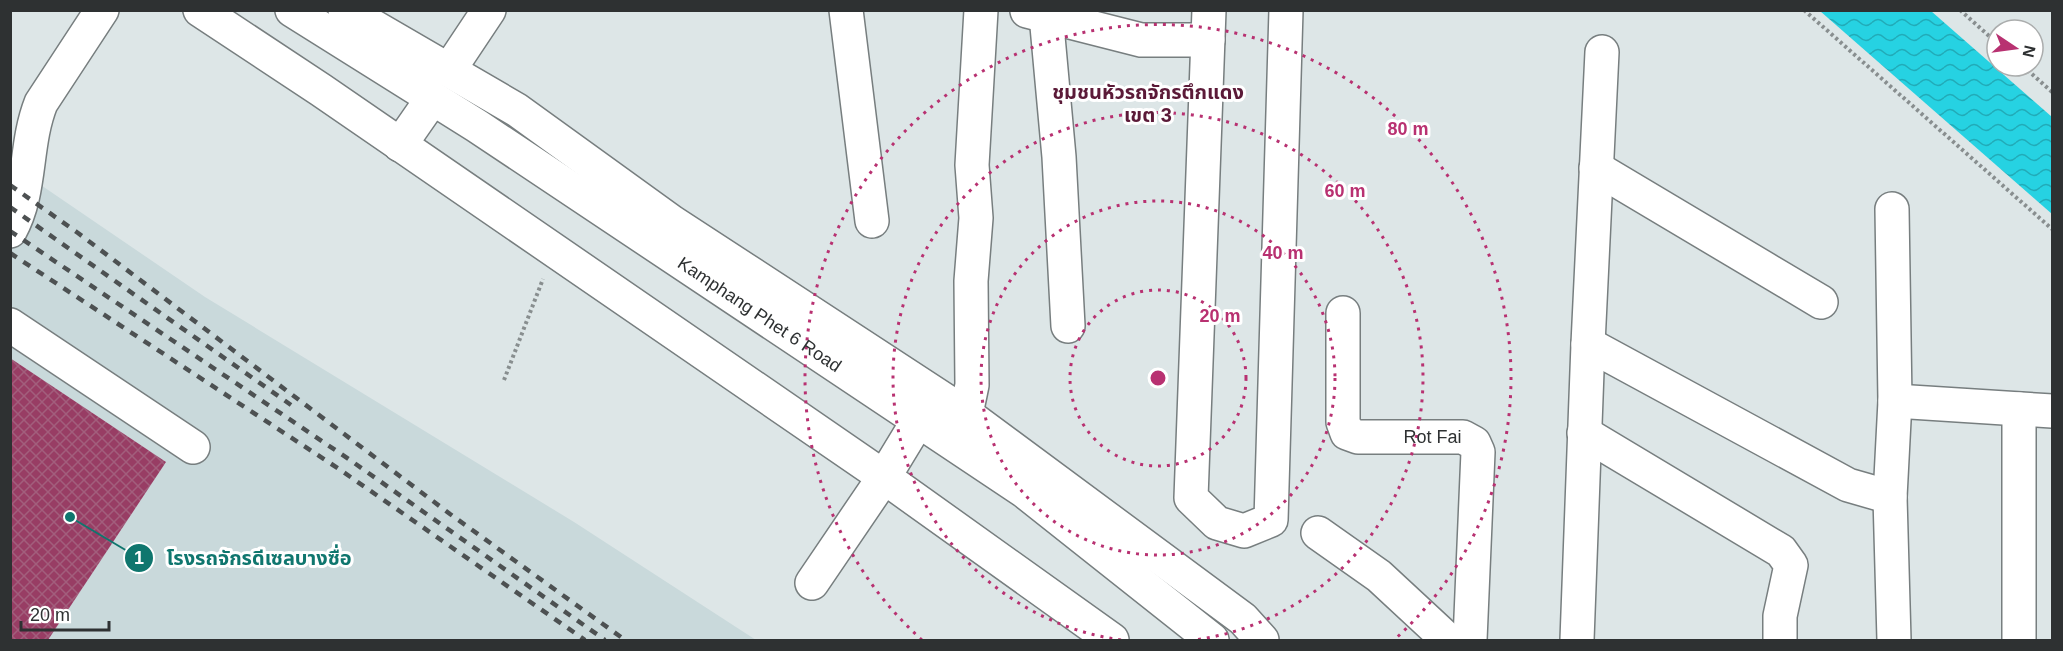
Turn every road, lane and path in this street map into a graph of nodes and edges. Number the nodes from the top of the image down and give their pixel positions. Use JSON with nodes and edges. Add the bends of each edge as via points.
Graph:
{"nodes":[{"id":1,"x":102,"y":10,"type":"edge"},
{"id":2,"x":200,"y":10,"type":"edge"},
{"id":3,"x":292,"y":10,"type":"edge"},
{"id":4,"x":345,"y":10,"type":"edge"},
{"id":5,"x":489,"y":10,"type":"edge"},
{"id":6,"x":846,"y":10,"type":"edge"},
{"id":7,"x":981,"y":10,"type":"edge"},
{"id":8,"x":1286,"y":10,"type":"edge"},
{"id":9,"x":1804,"y":10,"type":"edge"},
{"id":10,"x":1960,"y":10,"type":"edge"},
{"id":11,"x":1036,"y":13,"type":"edge"},
{"id":12,"x":1208,"y":25,"type":"edge"},
{"id":13,"x":1985,"y":32,"type":"edge"},
{"id":14,"x":1602,"y":52,"type":"dead end"},
{"id":15,"x":449,"y":70,"type":"junction"},
{"id":16,"x":2036,"y":78,"type":"edge"},
{"id":17,"x":2052,"y":92,"type":"edge"},
{"id":18,"x":432,"y":99,"type":"junction"},
{"id":19,"x":400,"y":145,"type":"junction"},
{"id":20,"x":1596,"y":168,"type":"junction"},
{"id":21,"x":1892,"y":209,"type":"dead end"},
{"id":22,"x":872,"y":221,"type":"dead end"},
{"id":23,"x":2052,"y":229,"type":"edge"},
{"id":24,"x":10,"y":231,"type":"edge"},
{"id":25,"x":554,"y":250,"type":"junction"},
{"id":26,"x":1821,"y":302,"type":"dead end"},
{"id":27,"x":1343,"y":313,"type":"dead end"},
{"id":28,"x":10,"y":324,"type":"edge"},
{"id":29,"x":1068,"y":326,"type":"dead end"},
{"id":30,"x":1588,"y":344,"type":"junction"},
{"id":31,"x":504,"y":380,"type":"dead end"},
{"id":32,"x":1895,"y":401,"type":"junction"},
{"id":33,"x":2019,"y":409,"type":"junction"},
{"id":34,"x":2052,"y":411,"type":"edge"},
{"id":35,"x":966,"y":414,"type":"junction"},
{"id":36,"x":918,"y":421,"type":"junction"},
{"id":37,"x":1584,"y":433,"type":"junction"},
{"id":38,"x":193,"y":447,"type":"dead end"},
{"id":39,"x":884,"y":477,"type":"junction"},
{"id":40,"x":1890,"y":497,"type":"junction"},
{"id":41,"x":1318,"y":533,"type":"dead end"},
{"id":42,"x":812,"y":583,"type":"dead end"},
{"id":43,"x":1112,"y":640,"type":"edge"},
{"id":44,"x":1212,"y":640,"type":"edge"},
{"id":45,"x":1262,"y":640,"type":"edge"},
{"id":46,"x":1448,"y":640,"type":"edge"},
{"id":47,"x":1470,"y":640,"type":"edge"},
{"id":48,"x":1577,"y":640,"type":"edge"},
{"id":49,"x":1780,"y":640,"type":"edge"},
{"id":50,"x":1894,"y":640,"type":"edge"},
{"id":51,"x":2019,"y":640,"type":"edge"}],
"edges":[{"from":1,"to":24,"type":"street","via":[[41,103],[30,138],[20,213]]},
{"from":2,"to":19,"type":"street"},
{"from":3,"to":18,"type":"street","name":"Kamphang Phet 6 Road"},
{"from":4,"to":15,"type":"street","name":"Kamphang Phet 6 Road"},
{"from":5,"to":15,"type":"street"},
{"from":6,"to":22,"type":"street"},
{"from":7,"to":35,"type":"street","via":[[972,165],[972,386]]},
{"from":8,"to":12,"type":"street","via":[[1271,520],[1244,531],[1217,523],[1191,498]]},
{"from":9,"to":23,"type":"path"},
{"from":10,"to":13,"type":"path"},
{"from":11,"to":12,"type":"street","via":[[1141,40]]},
{"from":11,"to":29,"type":"street","via":[[1059,157]]},
{"from":14,"to":20,"type":"street"},
{"from":15,"to":35,"type":"street","name":"Kamphang Phet 6 Road","via":[[517,110],[672,222]]},
{"from":16,"to":17,"type":"path"},
{"from":18,"to":19,"type":"street"},
{"from":18,"to":36,"type":"street","name":"Kamphang Phet 6 Road"},
{"from":19,"to":25,"type":"street"},
{"from":20,"to":26,"type":"street"},
{"from":20,"to":30,"type":"street"},
{"from":21,"to":32,"type":"street"},
{"from":25,"to":31,"type":"path"},
{"from":25,"to":39,"type":"street"},
{"from":27,"to":47,"type":"street","name":"Rot Fai","via":[[1343,422],[1347,433],[1358,437],[1463,437],[1474,443],[1478,452]]},
{"from":28,"to":38,"type":"street"},
{"from":30,"to":37,"type":"street"},
{"from":30,"to":40,"type":"street","via":[[1848,485]]},
{"from":32,"to":33,"type":"street"},
{"from":32,"to":40,"type":"street"},
{"from":33,"to":34,"type":"street"},
{"from":33,"to":51,"type":"street"},
{"from":35,"to":45,"type":"street","name":"Kamphang Phet 6 Road","via":[[1243,619]]},
{"from":36,"to":39,"type":"street"},
{"from":36,"to":44,"type":"street","name":"Kamphang Phet 6 Road","via":[[1024,491]]},
{"from":37,"to":48,"type":"street"},
{"from":37,"to":49,"type":"street","via":[[1781,551],[1791,565],[1780,616]]},
{"from":39,"to":42,"type":"street"},
{"from":39,"to":43,"type":"street"},
{"from":40,"to":50,"type":"street"},
{"from":41,"to":46,"type":"street","via":[[1379,576]]}]}
